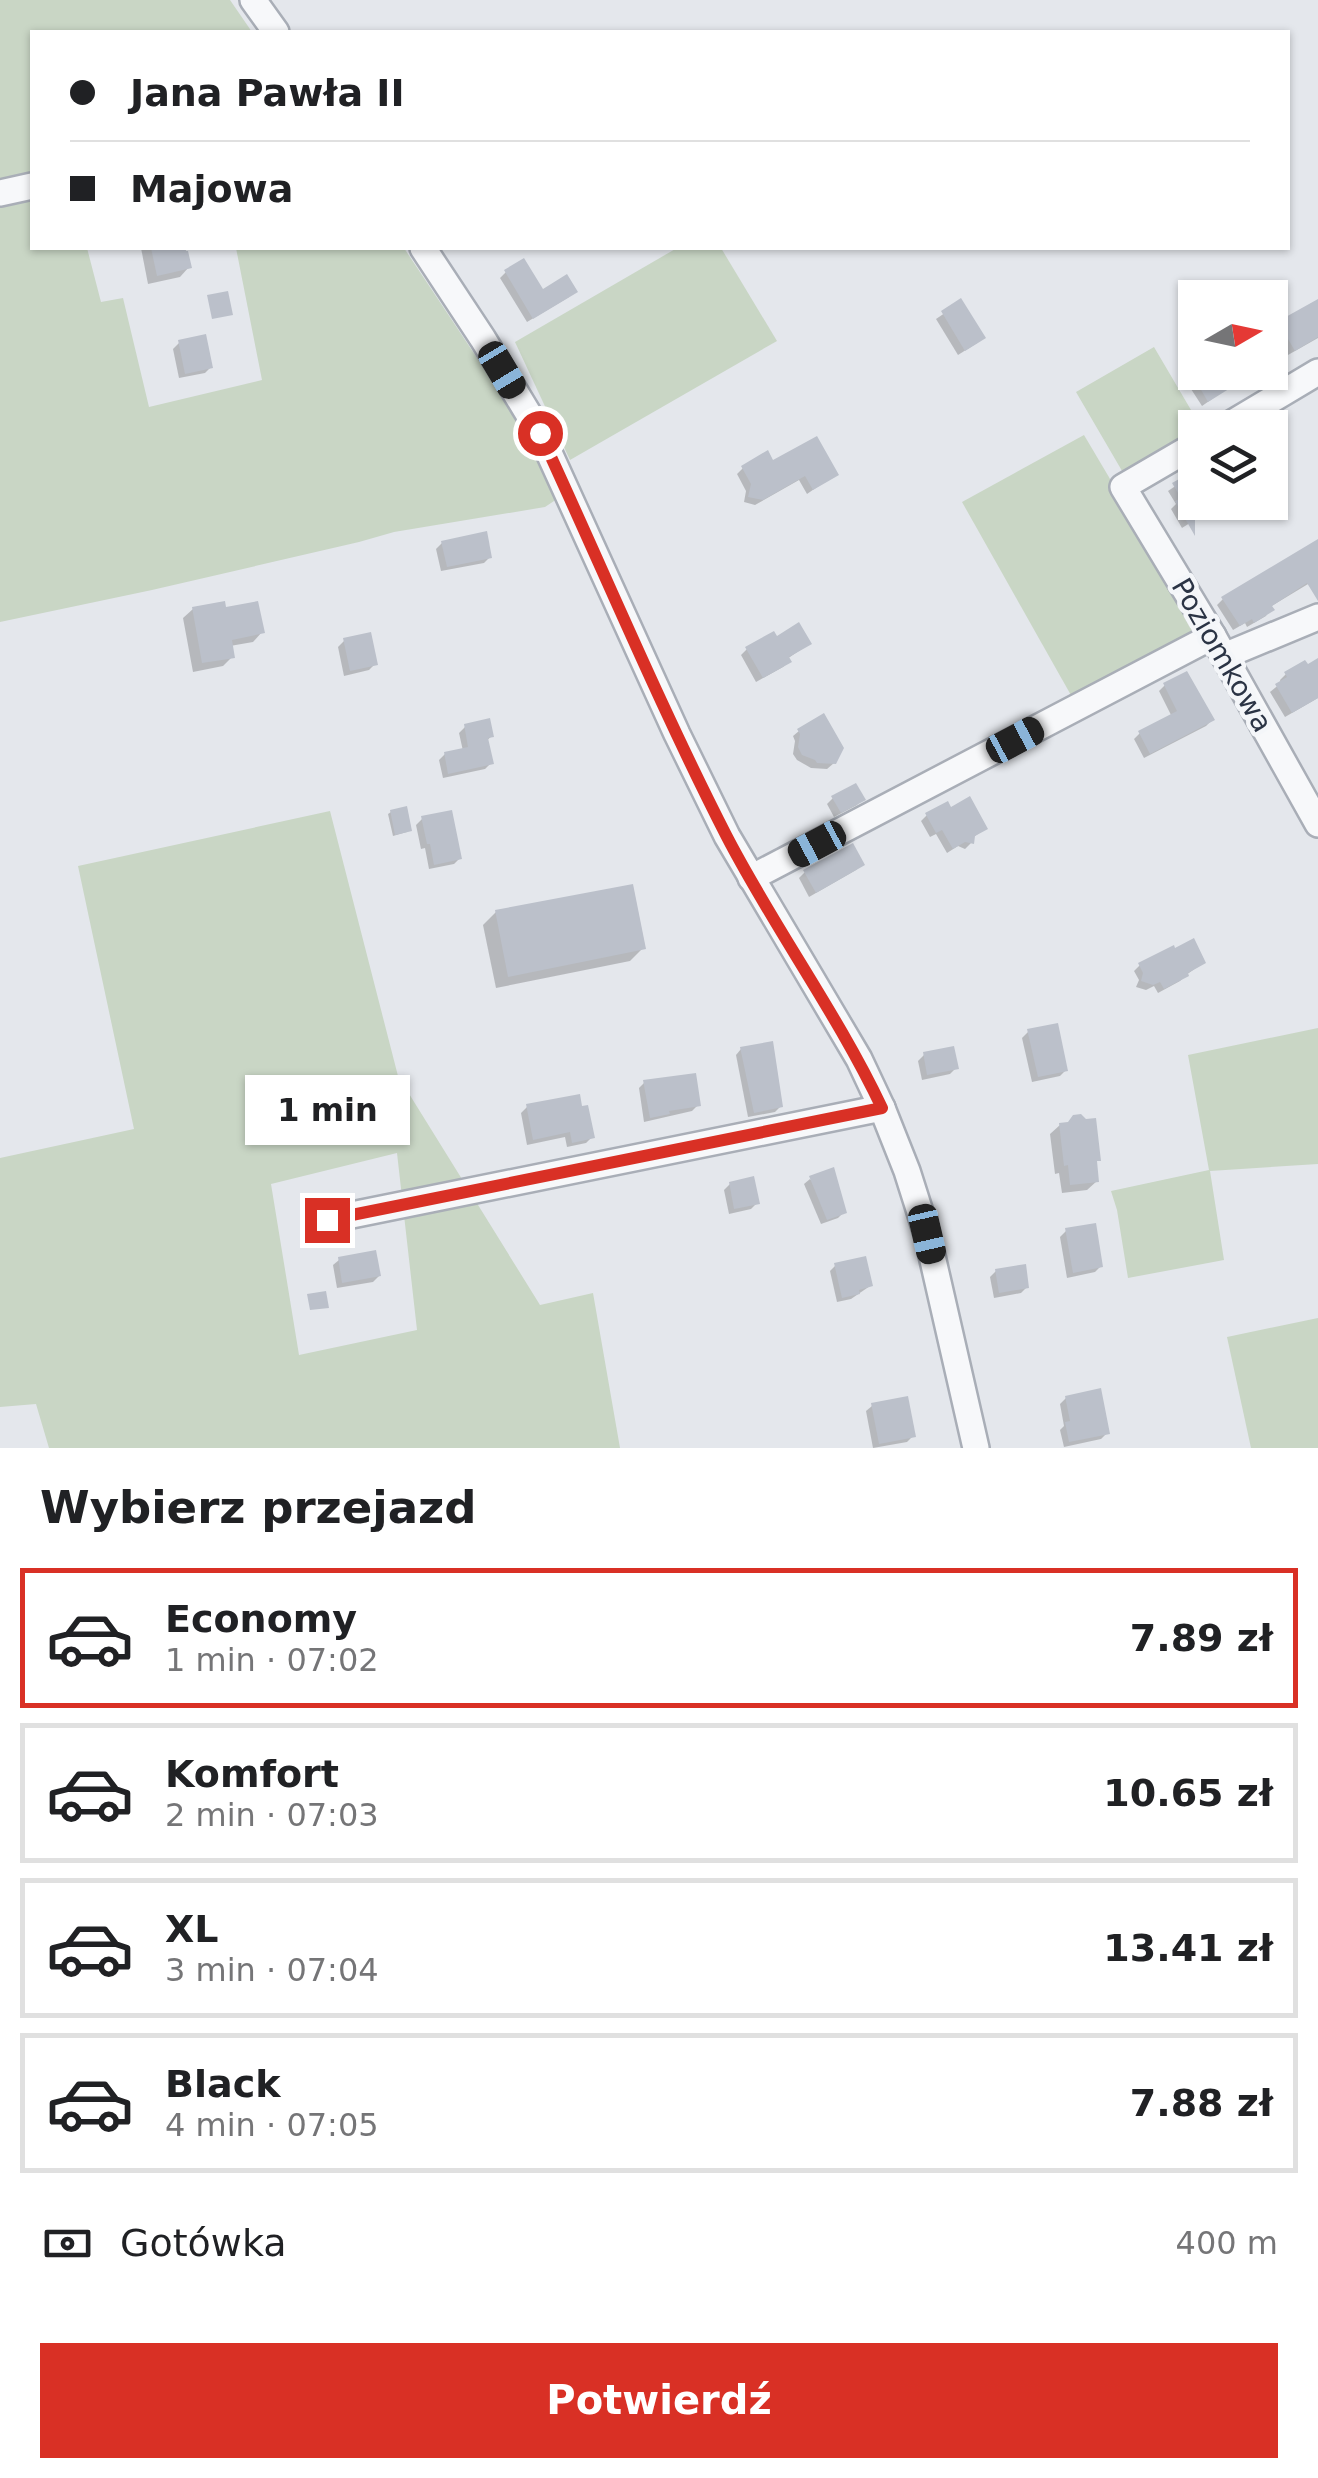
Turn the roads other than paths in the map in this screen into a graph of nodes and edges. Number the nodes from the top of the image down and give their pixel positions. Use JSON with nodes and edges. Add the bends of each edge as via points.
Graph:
{"nodes":[{"id":1,"x":254,"y":0,"type":"edge"},
{"id":2,"x":275,"y":30,"type":"edge"},
{"id":3,"x":30,"y":186,"type":"edge"},
{"id":4,"x":0,"y":193,"type":"edge"},
{"id":5,"x":425,"y":250,"type":"edge"},
{"id":6,"x":1318,"y":372,"type":"edge"},
{"id":7,"x":1254,"y":410,"type":"edge"},
{"id":8,"x":1178,"y":455,"type":"edge"},
{"id":9,"x":1318,"y":617,"type":"edge"},
{"id":10,"x":1218,"y":646,"type":"junction"},
{"id":11,"x":1318,"y":824,"type":"edge"},
{"id":12,"x":751,"y":878,"type":"junction"},
{"id":13,"x":882,"y":1108,"type":"junction"},
{"id":14,"x":327,"y":1220,"type":"dead end"},
{"id":15,"x":976,"y":1448,"type":"edge"}],
"edges":[{"from":1,"to":2,"type":"street"},
{"from":3,"to":4,"type":"street"},
{"from":5,"to":12,"type":"street","via":[[540,433]]},
{"from":6,"to":7,"type":"street"},
{"from":8,"to":10,"type":"street","name":"Poziomkowa","via":[[1124,487]]},
{"from":9,"to":10,"type":"street"},
{"from":10,"to":11,"type":"street","name":"Poziomkowa"},
{"from":10,"to":12,"type":"street"},
{"from":12,"to":13,"type":"street"},
{"from":13,"to":14,"type":"street"},
{"from":13,"to":15,"type":"street","via":[[927,1234]]}]}
